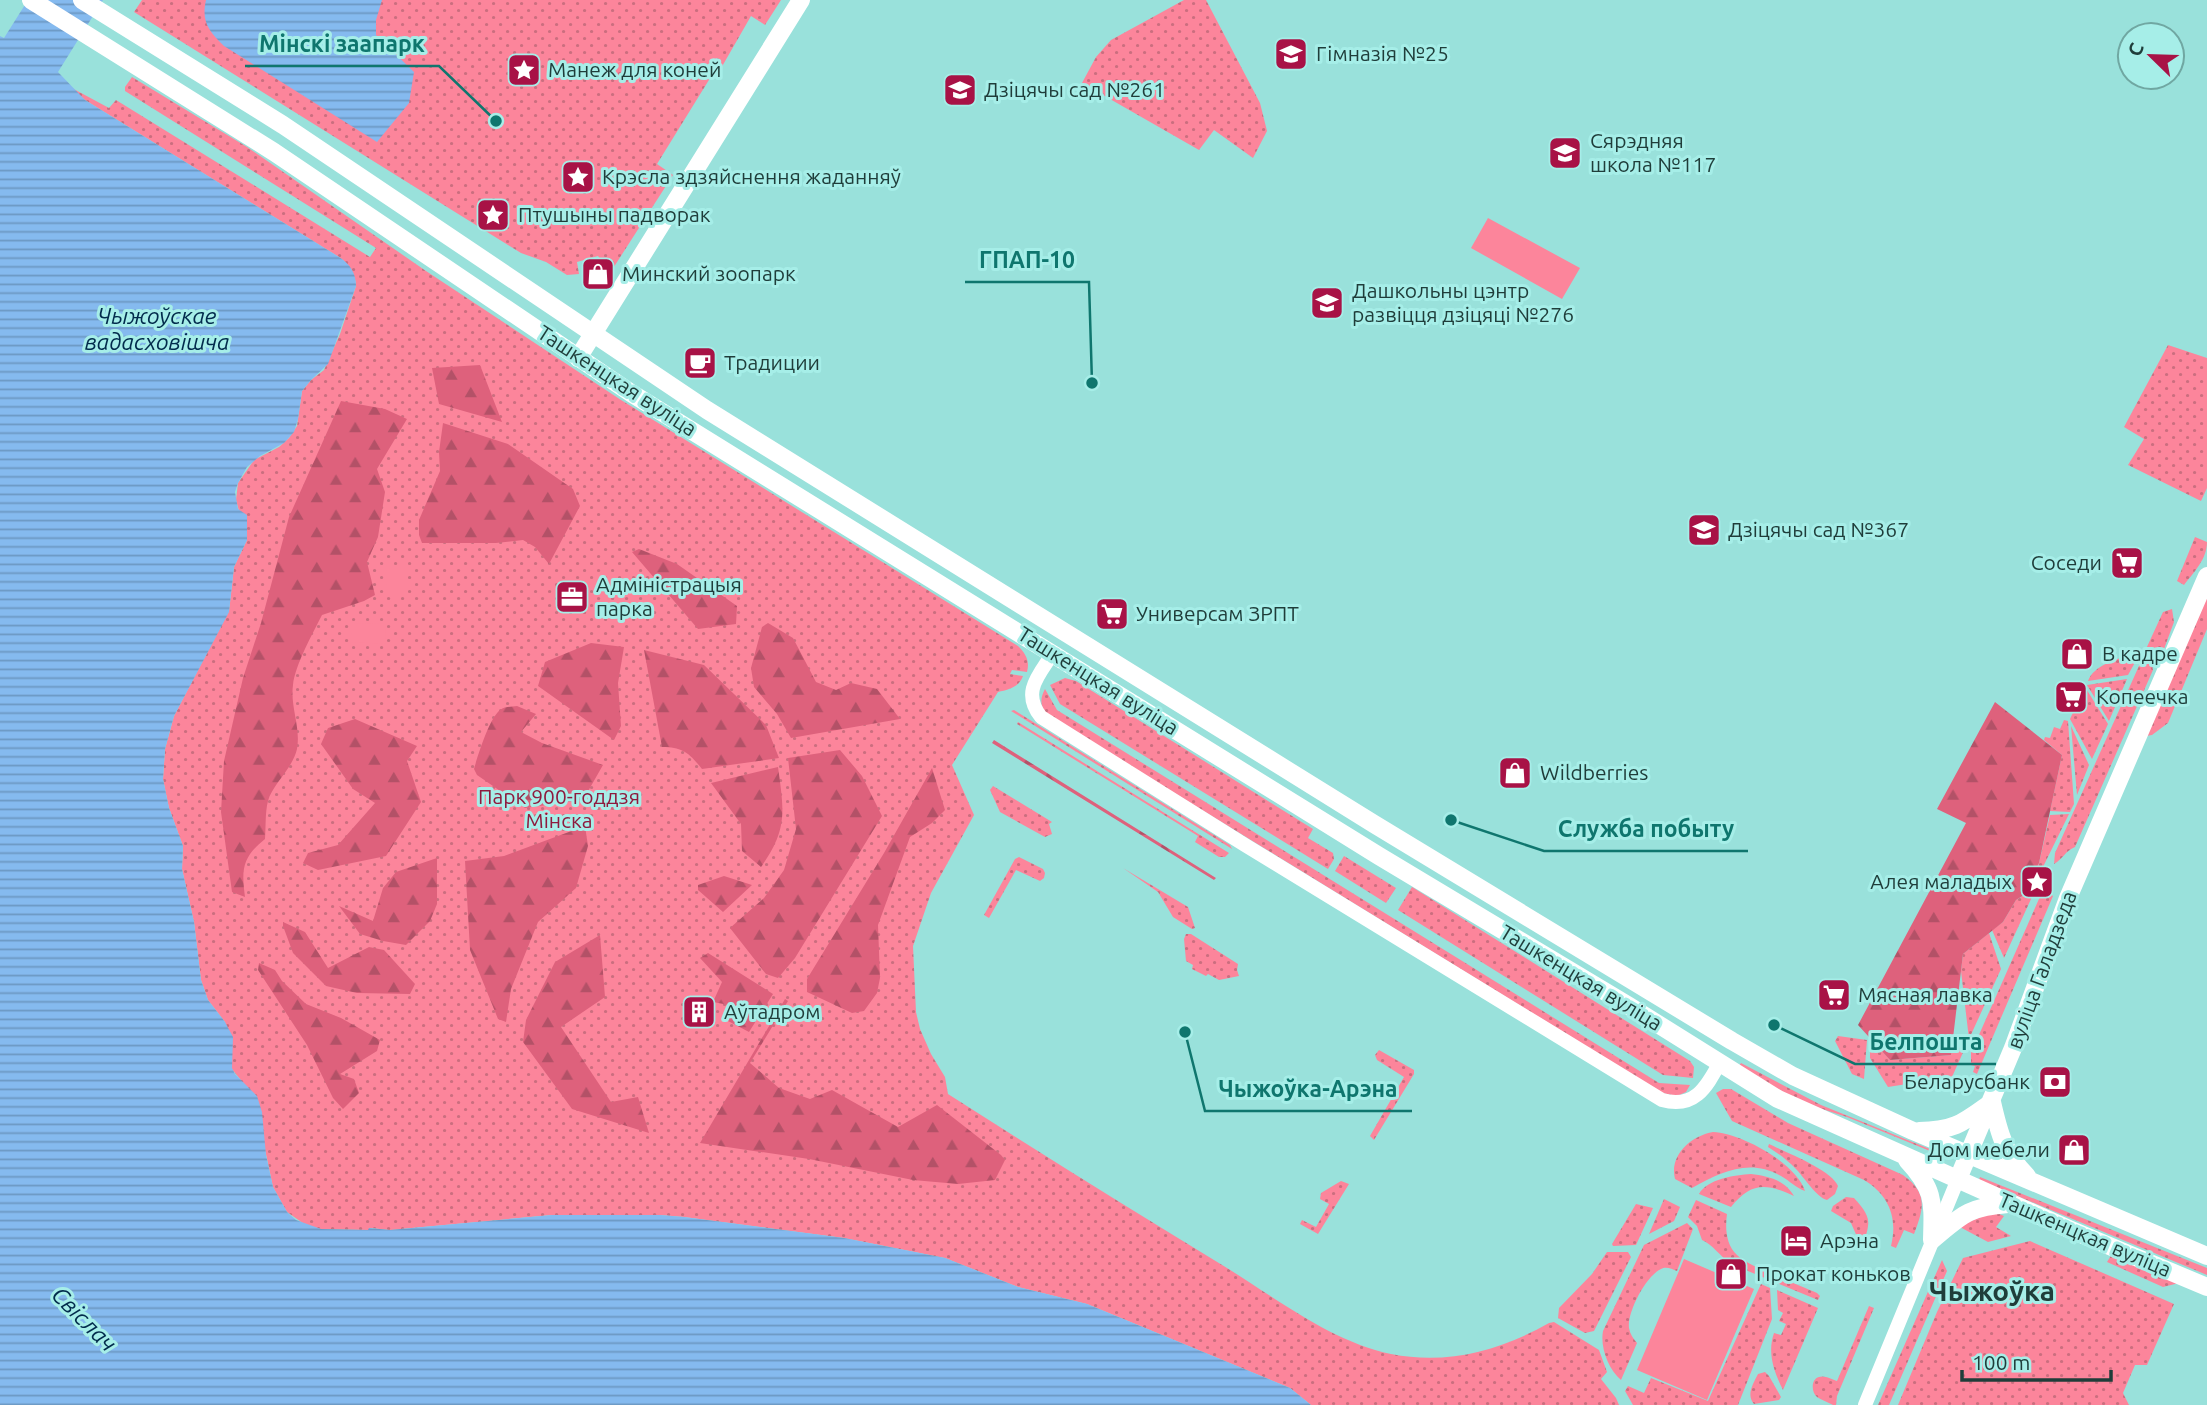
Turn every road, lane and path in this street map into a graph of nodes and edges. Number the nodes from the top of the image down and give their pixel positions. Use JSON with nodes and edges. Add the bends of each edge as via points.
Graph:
{"nodes":[{"id":1,"x":31,"y":0,"type":"edge"},
{"id":2,"x":82,"y":0,"type":"edge"},
{"id":3,"x":800,"y":0,"type":"edge"},
{"id":4,"x":593,"y":335,"type":"junction"},
{"id":5,"x":578,"y":358,"type":"junction"},
{"id":6,"x":2207,"y":576,"type":"edge"},
{"id":7,"x":1067,"y":632,"type":"junction"},
{"id":8,"x":1053,"y":653,"type":"junction"},
{"id":9,"x":1732,"y":1041,"type":"junction"},
{"id":10,"x":1719,"y":1064,"type":"junction"},
{"id":11,"x":1992,"y":1102,"type":"junction"},
{"id":12,"x":1913,"y":1131,"type":"junction"},
{"id":13,"x":1901,"y":1154,"type":"junction"},
{"id":14,"x":1969,"y":1154,"type":"junction"},
{"id":15,"x":1958,"y":1180,"type":"junction"},
{"id":16,"x":2034,"y":1182,"type":"junction"},
{"id":17,"x":2012,"y":1204,"type":"junction"},
{"id":18,"x":1932,"y":1240,"type":"junction"},
{"id":19,"x":2207,"y":1256,"type":"edge"},
{"id":20,"x":2207,"y":1287,"type":"edge"},
{"id":21,"x":1865,"y":1405,"type":"edge"}],
"edges":[{"from":1,"to":5,"type":"main road","name":"Ташкенцкая вуліца","via":[[274,152]]},
{"from":2,"to":4,"type":"main road","name":"Ташкенцкая вуліца","via":[[283,125]]},
{"from":3,"to":4,"type":"main road"},
{"from":4,"to":5,"type":"main road"},
{"from":4,"to":7,"type":"main road","name":"Ташкенцкая вуліца"},
{"from":5,"to":8,"type":"main road","name":"Ташкенцкая вуліца"},
{"from":6,"to":11,"type":"main road","name":"вуліца Галадзеда","via":[[2068,898]]},
{"from":7,"to":8,"type":"main road"},
{"from":7,"to":9,"type":"main road","name":"Ташкенцкая вуліца"},
{"from":8,"to":10,"type":"main road","name":"Ташкенцкая вуліца"},
{"from":8,"to":10,"type":"street","via":[[1032,693],[1041,717],[1245,845],[1662,1100],[1678,1103],[1698,1094]]},
{"from":9,"to":10,"type":"main road"},
{"from":9,"to":12,"type":"main road","name":"Ташкенцкая вуліца","via":[[1793,1076]]},
{"from":10,"to":13,"type":"main road","name":"Ташкенцкая вуліца","via":[[1795,1108]]},
{"from":11,"to":12,"type":"main road","via":[[1952,1128]]},
{"from":11,"to":14,"type":"main road","name":"вуліца Галадзеда"},
{"from":11,"to":16,"type":"main road","via":[[2008,1154]]},
{"from":12,"to":14,"type":"main road","name":"Ташкенцкая вуліца"},
{"from":13,"to":15,"type":"main road","name":"Ташкенцкая вуліца"},
{"from":13,"to":18,"type":"main road","via":[[1928,1187],[1933,1204]]},
{"from":14,"to":15,"type":"main road","name":"вуліца Галадзеда"},
{"from":14,"to":16,"type":"main road","name":"Ташкенцкая вуліца"},
{"from":15,"to":17,"type":"main road","name":"Ташкенцкая вуліца"},
{"from":15,"to":18,"type":"street","name":"вуліца Галадзеда"},
{"from":16,"to":19,"type":"main road","name":"Ташкенцкая вуліца"},
{"from":17,"to":18,"type":"main road","via":[[1970,1211]]},
{"from":17,"to":20,"type":"main road","name":"Ташкенцкая вуліца"},
{"from":18,"to":21,"type":"street","name":"вуліца Галадзеда"}]}
